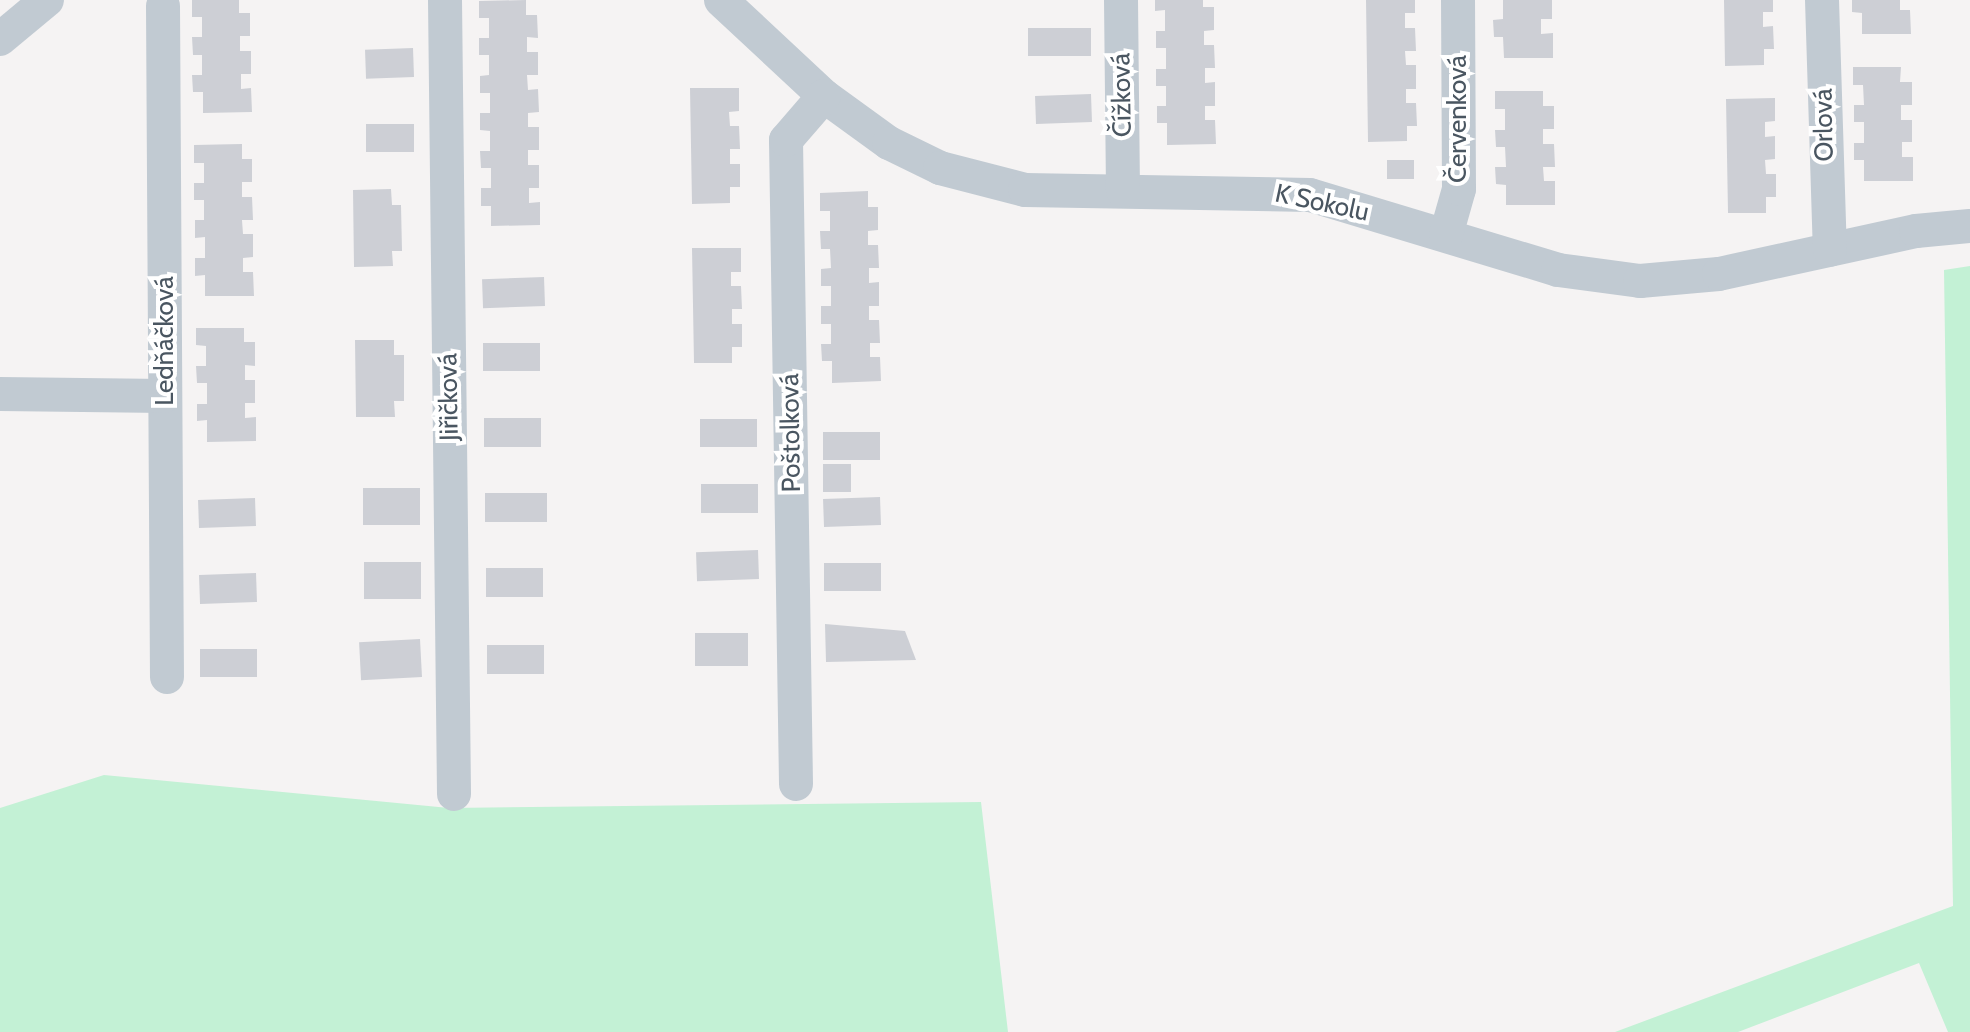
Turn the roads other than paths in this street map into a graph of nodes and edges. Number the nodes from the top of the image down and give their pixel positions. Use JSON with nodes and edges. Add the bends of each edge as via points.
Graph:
{"nodes":[{"id":1,"x":47,"y":0,"type":"edge"},
{"id":2,"x":445,"y":0,"type":"edge"},
{"id":3,"x":721,"y":0,"type":"edge"},
{"id":4,"x":1121,"y":0,"type":"edge"},
{"id":5,"x":1458,"y":0,"type":"edge"},
{"id":6,"x":1822,"y":0,"type":"edge"},
{"id":7,"x":163,"y":6,"type":"dead end"},
{"id":8,"x":6,"y":22,"type":"edge"},
{"id":9,"x":824,"y":96,"type":"junction"},
{"id":10,"x":1123,"y":191,"type":"junction"},
{"id":11,"x":1970,"y":226,"type":"edge"},
{"id":12,"x":1446,"y":235,"type":"junction"},
{"id":13,"x":1830,"y":250,"type":"junction"},
{"id":14,"x":0,"y":394,"type":"edge"},
{"id":15,"x":165,"y":396,"type":"junction"},
{"id":16,"x":167,"y":677,"type":"dead end"},
{"id":17,"x":796,"y":784,"type":"dead end"},
{"id":18,"x":454,"y":794,"type":"dead end"}],
"edges":[{"from":1,"to":8,"type":"street"},
{"from":2,"to":18,"type":"street","name":"Jiřičková"},
{"from":3,"to":9,"type":"street","name":"K Sokolu"},
{"from":4,"to":10,"type":"street","name":"Čížková"},
{"from":5,"to":12,"type":"street","name":"Červenková","via":[[1459,189]]},
{"from":6,"to":13,"type":"street","name":"Orlová"},
{"from":7,"to":15,"type":"street","name":"Ledňáčková"},
{"from":9,"to":10,"type":"street","name":"K Sokolu","via":[[889,143],[987,183],[1025,190]]},
{"from":9,"to":17,"type":"street","name":"Poštolková","via":[[786,140]]},
{"from":10,"to":12,"type":"street","name":"K Sokolu","via":[[1310,195]]},
{"from":11,"to":13,"type":"street","name":"K Sokolu"},
{"from":12,"to":13,"type":"street","name":"K Sokolu","via":[[1558,270],[1640,281],[1692,279]]},
{"from":14,"to":15,"type":"street"},
{"from":15,"to":16,"type":"street","name":"Ledňáčková"}]}
